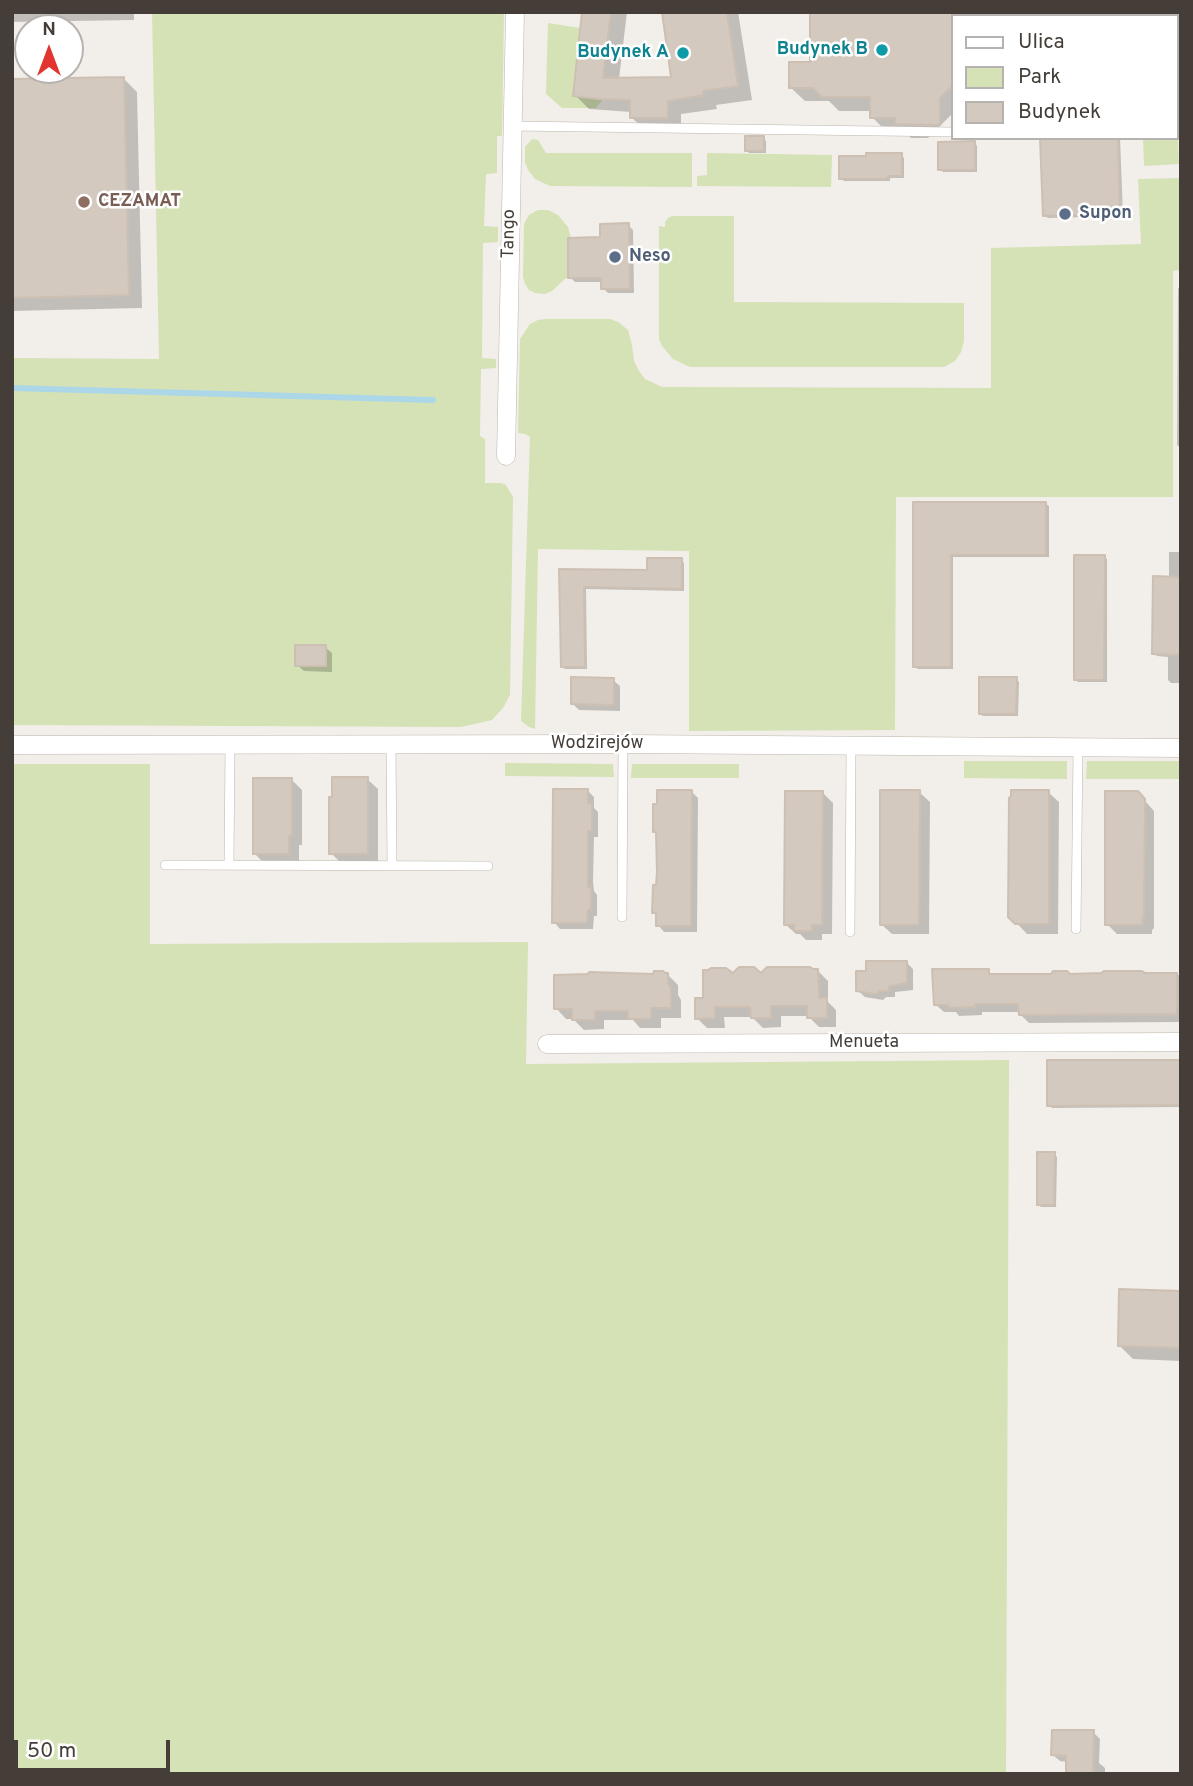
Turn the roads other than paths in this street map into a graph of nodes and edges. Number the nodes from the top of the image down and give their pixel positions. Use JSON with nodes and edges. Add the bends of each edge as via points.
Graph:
{"nodes":[{"id":1,"x":515,"y":12,"type":"edge"},
{"id":2,"x":513,"y":125,"type":"junction"},
{"id":3,"x":951,"y":132,"type":"edge"},
{"id":4,"x":506,"y":456,"type":"dead end"},
{"id":5,"x":391,"y":744,"type":"junction"},
{"id":6,"x":623,"y":744,"type":"junction"},
{"id":7,"x":12,"y":745,"type":"edge"},
{"id":8,"x":230,"y":745,"type":"junction"},
{"id":9,"x":850,"y":746,"type":"junction"},
{"id":10,"x":1078,"y":747,"type":"junction"},
{"id":11,"x":1181,"y":747,"type":"edge"},
{"id":12,"x":165,"y":865,"type":"dead end"},
{"id":13,"x":229,"y":865,"type":"junction"},
{"id":14,"x":392,"y":866,"type":"junction"},
{"id":15,"x":488,"y":866,"type":"dead end"},
{"id":16,"x":622,"y":917,"type":"dead end"},
{"id":17,"x":1076,"y":929,"type":"dead end"},
{"id":18,"x":850,"y":932,"type":"dead end"},
{"id":19,"x":1181,"y":1042,"type":"edge"},
{"id":20,"x":547,"y":1044,"type":"dead end"}],
"edges":[{"from":1,"to":2,"type":"street","name":"Tango"},
{"from":2,"to":3,"type":"lane"},
{"from":2,"to":4,"type":"street","name":"Tango"},
{"from":5,"to":6,"type":"street","name":"Wodzirejów"},
{"from":5,"to":8,"type":"street","name":"Wodzirejów"},
{"from":5,"to":14,"type":"lane"},
{"from":6,"to":9,"type":"street","name":"Wodzirejów"},
{"from":6,"to":16,"type":"lane"},
{"from":7,"to":8,"type":"street","name":"Wodzirejów"},
{"from":8,"to":13,"type":"lane"},
{"from":9,"to":10,"type":"street","name":"Wodzirejów"},
{"from":9,"to":18,"type":"lane"},
{"from":10,"to":11,"type":"street","name":"Wodzirejów"},
{"from":10,"to":17,"type":"lane"},
{"from":12,"to":13,"type":"lane"},
{"from":13,"to":14,"type":"lane"},
{"from":14,"to":15,"type":"lane"},
{"from":19,"to":20,"type":"street","name":"Menueta"}]}
